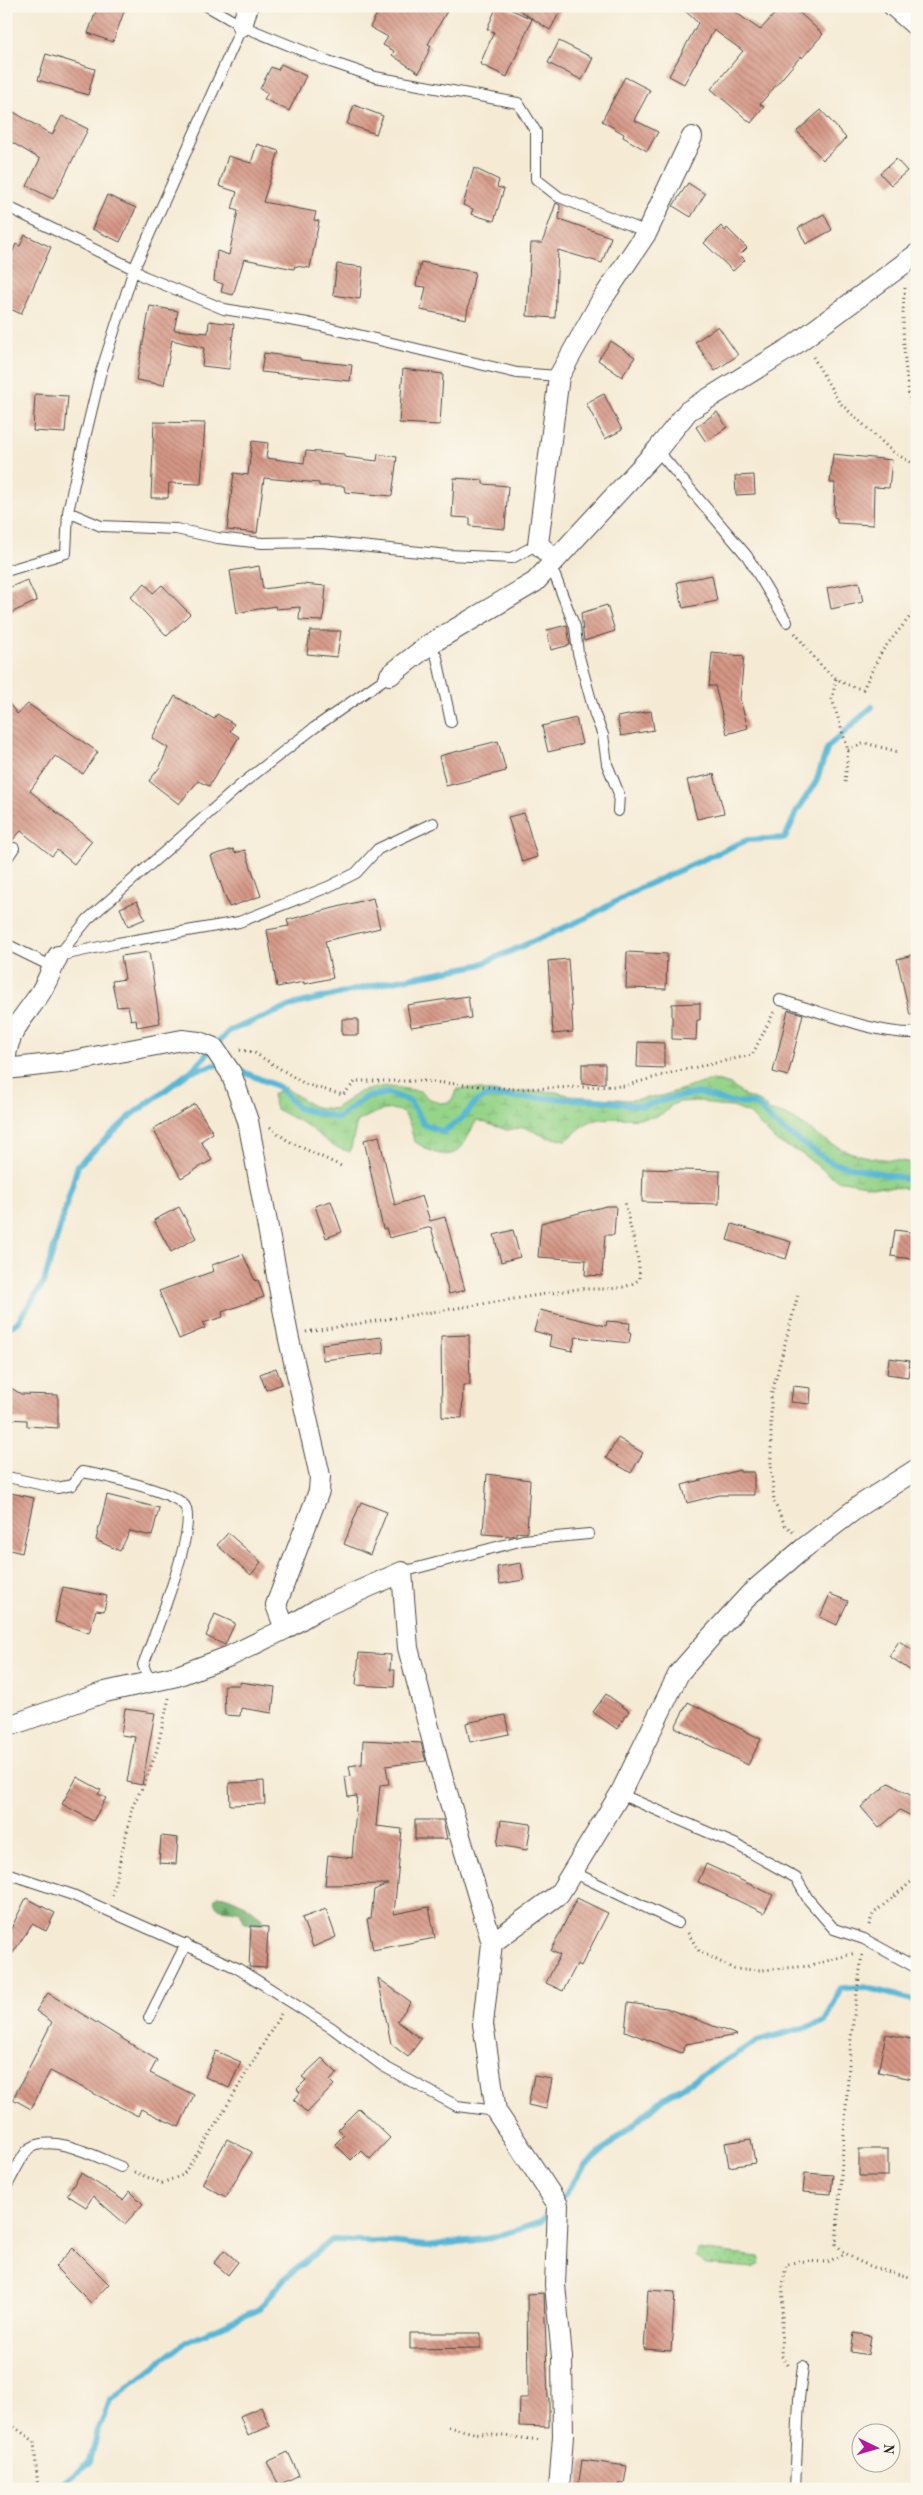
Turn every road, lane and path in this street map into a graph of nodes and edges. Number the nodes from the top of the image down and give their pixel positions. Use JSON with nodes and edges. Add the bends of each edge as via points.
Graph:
{"nodes":[{"id":1,"x":207,"y":6,"type":"edge"},
{"id":2,"x":248,"y":6,"type":"edge"},
{"id":3,"x":893,"y":6,"type":"edge"},
{"id":4,"x":242,"y":26,"type":"junction"},
{"id":5,"x":917,"y":27,"type":"edge"},
{"id":6,"x":692,"y":137,"type":"dead end"},
{"id":7,"x":6,"y":206,"type":"edge"},
{"id":8,"x":646,"y":232,"type":"junction"},
{"id":9,"x":917,"y":254,"type":"edge"},
{"id":10,"x":134,"y":269,"type":"junction"},
{"id":11,"x":908,"y":281,"type":"dead end"},
{"id":12,"x":802,"y":339,"type":"junction"},
{"id":13,"x":559,"y":376,"type":"junction"},
{"id":14,"x":917,"y":424,"type":"edge"},
{"id":15,"x":657,"y":450,"type":"junction"},
{"id":16,"x":917,"y":466,"type":"edge"},
{"id":17,"x":68,"y":512,"type":"junction"},
{"id":18,"x":538,"y":544,"type":"junction"},
{"id":19,"x":552,"y":563,"type":"junction"},
{"id":20,"x":6,"y":570,"type":"edge"},
{"id":21,"x":917,"y":608,"type":"edge"},
{"id":22,"x":787,"y":622,"type":"joint"},
{"id":23,"x":430,"y":644,"type":"junction"},
{"id":24,"x":390,"y":675,"type":"joint"},
{"id":25,"x":836,"y":679,"type":"junction"},
{"id":26,"x":451,"y":722,"type":"dead end"},
{"id":27,"x":848,"y":750,"type":"junction"},
{"id":28,"x":899,"y":752,"type":"dead end"},
{"id":29,"x":845,"y":782,"type":"dead end"},
{"id":30,"x":618,"y":812,"type":"dead end"},
{"id":31,"x":433,"y":823,"type":"dead end"},
{"id":32,"x":14,"y":848,"type":"dead end"},
{"id":33,"x":6,"y":860,"type":"edge"},
{"id":34,"x":6,"y":944,"type":"edge"},
{"id":35,"x":55,"y":962,"type":"junction"},
{"id":36,"x":780,"y":1000,"type":"joint"},
{"id":37,"x":917,"y":1033,"type":"edge"},
{"id":38,"x":217,"y":1053,"type":"junction"},
{"id":39,"x":6,"y":1056,"type":"edge"},
{"id":40,"x":6,"y":1069,"type":"edge"},
{"id":41,"x":248,"y":1121,"type":"junction"},
{"id":42,"x":341,"y":1166,"type":"dead end"},
{"id":43,"x":625,"y":1201,"type":"dead end"},
{"id":44,"x":798,"y":1295,"type":"dead end"},
{"id":45,"x":288,"y":1335,"type":"junction"},
{"id":46,"x":917,"y":1469,"type":"edge"},
{"id":47,"x":12,"y":1478,"type":"dead end"},
{"id":48,"x":589,"y":1534,"type":"dead end"},
{"id":49,"x":809,"y":1545,"type":"junction"},
{"id":50,"x":402,"y":1572,"type":"junction"},
{"id":51,"x":285,"y":1629,"type":"junction"},
{"id":52,"x":159,"y":1680,"type":"junction"},
{"id":53,"x":6,"y":1728,"type":"edge"},
{"id":54,"x":620,"y":1794,"type":"junction"},
{"id":55,"x":573,"y":1872,"type":"junction"},
{"id":56,"x":6,"y":1873,"type":"edge"},
{"id":57,"x":917,"y":1877,"type":"edge"},
{"id":58,"x":107,"y":1912,"type":"junction"},
{"id":59,"x":678,"y":1923,"type":"joint"},
{"id":60,"x":864,"y":1939,"type":"junction"},
{"id":61,"x":186,"y":1944,"type":"junction"},
{"id":62,"x":492,"y":1944,"type":"junction"},
{"id":63,"x":917,"y":1968,"type":"edge"},
{"id":64,"x":289,"y":2001,"type":"junction"},
{"id":65,"x":149,"y":2018,"type":"dead end"},
{"id":66,"x":496,"y":2111,"type":"junction"},
{"id":67,"x":122,"y":2167,"type":"joint"},
{"id":68,"x":6,"y":2187,"type":"edge"},
{"id":69,"x":845,"y":2254,"type":"junction"},
{"id":70,"x":917,"y":2279,"type":"edge"},
{"id":71,"x":803,"y":2366,"type":"joint"},
{"id":72,"x":6,"y":2421,"type":"edge"},
{"id":73,"x":448,"y":2427,"type":"dead end"},
{"id":74,"x":563,"y":2442,"type":"junction"},
{"id":75,"x":38,"y":2489,"type":"edge"},
{"id":76,"x":559,"y":2489,"type":"edge"},
{"id":77,"x":795,"y":2489,"type":"edge"}],
"edges":[{"from":1,"to":4,"type":"lane"},
{"from":2,"to":4,"type":"street"},
{"from":3,"to":5,"type":"street"},
{"from":4,"to":8,"type":"lane","via":[[375,77],[518,103],[536,132],[536,179],[559,197]]},
{"from":4,"to":10,"type":"lane"},
{"from":6,"to":8,"type":"street"},
{"from":7,"to":10,"type":"lane"},
{"from":8,"to":13,"type":"street","via":[[601,300]]},
{"from":9,"to":12,"type":"street"},
{"from":10,"to":13,"type":"lane","via":[[143,276],[224,309],[308,323],[517,373]]},
{"from":10,"to":17,"type":"lane","via":[[100,375]]},
{"from":11,"to":14,"type":"path","via":[[904,290],[904,334],[911,411]]},
{"from":12,"to":15,"type":"street","via":[[688,411]]},
{"from":12,"to":16,"type":"path","via":[[839,402],[893,452]]},
{"from":13,"to":18,"type":"street"},
{"from":15,"to":19,"type":"street"},
{"from":15,"to":22,"type":"lane","via":[[747,556]]},
{"from":17,"to":18,"type":"lane","via":[[101,526],[176,529],[262,543],[321,542],[512,558]]},
{"from":17,"to":20,"type":"lane","via":[[66,553]]},
{"from":18,"to":19,"type":"street"},
{"from":19,"to":23,"type":"street","via":[[535,582]]},
{"from":19,"to":30,"type":"lane","via":[[575,627],[578,653],[603,734],[607,764],[619,794]]},
{"from":21,"to":25,"type":"path","via":[[882,651],[862,689],[848,687]]},
{"from":22,"to":25,"type":"path","via":[[826,672]]},
{"from":23,"to":24,"type":"street"},
{"from":23,"to":26,"type":"lane","via":[[437,658]]},
{"from":24,"to":35,"type":"lane","via":[[243,783],[88,919]]},
{"from":25,"to":27,"type":"path","via":[[832,699]]},
{"from":27,"to":28,"type":"path","via":[[865,743]]},
{"from":27,"to":29,"type":"path"},
{"from":31,"to":35,"type":"lane","via":[[378,849],[356,873],[239,922],[118,943]]},
{"from":32,"to":33,"type":"lane"},
{"from":34,"to":35,"type":"lane"},
{"from":35,"to":39,"type":"street","via":[[38,997],[18,1022]]},
{"from":36,"to":37,"type":"lane","via":[[870,1028]]},
{"from":36,"to":38,"type":"path","via":[[752,1055],[624,1086],[510,1088],[423,1081],[356,1081],[343,1095],[305,1084],[253,1052],[230,1049]]},
{"from":38,"to":40,"type":"street","via":[[207,1044],[182,1040],[68,1062]]},
{"from":38,"to":41,"type":"street","via":[[231,1073]]},
{"from":41,"to":42,"type":"path","via":[[264,1123],[288,1141]]},
{"from":41,"to":45,"type":"street"},
{"from":43,"to":45,"type":"path","via":[[639,1262],[640,1278],[634,1284],[577,1289]]},
{"from":44,"to":49,"type":"path","via":[[771,1396],[771,1465],[774,1502],[785,1525]]},
{"from":45,"to":51,"type":"street","via":[[320,1476],[320,1491],[276,1606]]},
{"from":46,"to":49,"type":"street","via":[[862,1504]]},
{"from":47,"to":52,"type":"lane","via":[[57,1488],[72,1485],[82,1472],[167,1495],[183,1504],[189,1514],[188,1529],[171,1590],[143,1665]]},
{"from":48,"to":50,"type":"lane","via":[[523,1540]]},
{"from":49,"to":54,"type":"street","via":[[751,1593],[679,1673]]},
{"from":50,"to":51,"type":"street","via":[[318,1609]]},
{"from":50,"to":62,"type":"street","via":[[408,1648]]},
{"from":51,"to":52,"type":"street","via":[[230,1656]]},
{"from":52,"to":53,"type":"street","via":[[105,1692]]},
{"from":52,"to":58,"type":"path","via":[[170,1699],[145,1782],[132,1805]]},
{"from":54,"to":55,"type":"street"},
{"from":54,"to":60,"type":"lane","via":[[737,1845],[796,1878],[808,1899],[834,1929]]},
{"from":55,"to":59,"type":"lane"},
{"from":55,"to":62,"type":"street","via":[[559,1894]]},
{"from":56,"to":58,"type":"lane","via":[[73,1895]]},
{"from":57,"to":60,"type":"path","via":[[873,1914]]},
{"from":58,"to":61,"type":"lane"},
{"from":59,"to":69,"type":"path","via":[[699,1951],[734,1969],[809,1966],[862,1951],[851,2038],[836,2244]]},
{"from":60,"to":63,"type":"lane"},
{"from":61,"to":64,"type":"lane","via":[[236,1968]]},
{"from":61,"to":65,"type":"lane"},
{"from":62,"to":66,"type":"street","via":[[483,2024]]},
{"from":64,"to":66,"type":"lane","via":[[384,2066],[457,2106]]},
{"from":64,"to":67,"type":"path","via":[[183,2175],[162,2183]]},
{"from":66,"to":74,"type":"street","via":[[558,2205],[555,2285],[562,2357]]},
{"from":67,"to":68,"type":"lane","via":[[63,2144],[48,2144],[26,2151]]},
{"from":69,"to":70,"type":"path","via":[[872,2267]]},
{"from":69,"to":71,"type":"path","via":[[827,2262],[799,2261],[786,2265],[781,2355],[786,2365]]},
{"from":71,"to":77,"type":"lane"},
{"from":72,"to":75,"type":"path","via":[[34,2440]]},
{"from":73,"to":74,"type":"path","via":[[474,2433]]},
{"from":74,"to":76,"type":"street"}]}
